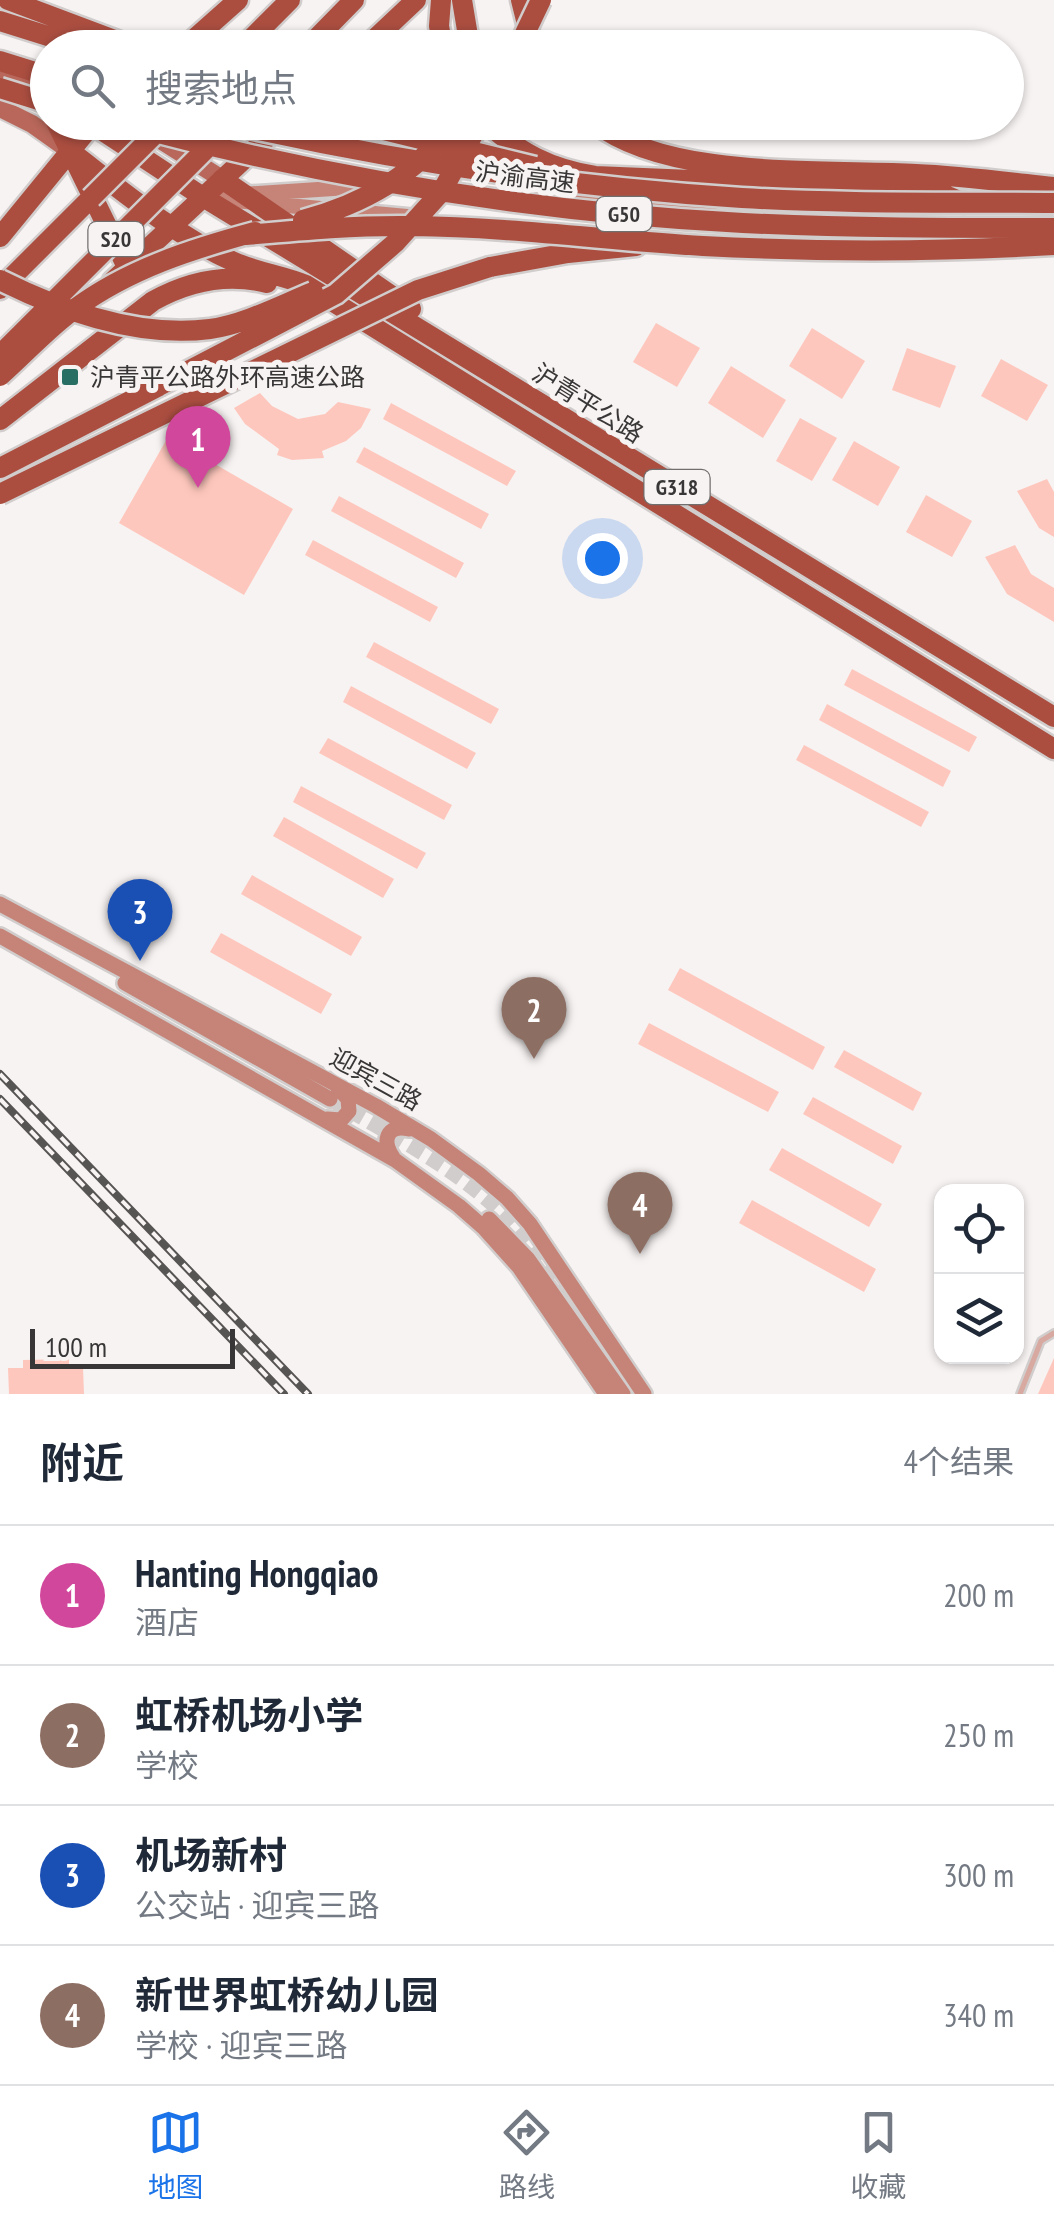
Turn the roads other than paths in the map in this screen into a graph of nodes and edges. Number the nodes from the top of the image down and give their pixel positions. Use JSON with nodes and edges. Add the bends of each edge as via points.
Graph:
{"nodes":[{"id":1,"x":8,"y":0,"type":"edge"},
{"id":2,"x":238,"y":0,"type":"edge"},
{"id":3,"x":290,"y":0,"type":"edge"},
{"id":4,"x":354,"y":0,"type":"edge"},
{"id":5,"x":416,"y":0,"type":"edge"},
{"id":6,"x":441,"y":0,"type":"edge"},
{"id":7,"x":462,"y":0,"type":"edge"},
{"id":8,"x":522,"y":0,"type":"edge"},
{"id":9,"x":542,"y":0,"type":"edge"},
{"id":10,"x":0,"y":20,"type":"edge"},
{"id":11,"x":31,"y":30,"type":"edge"},
{"id":12,"x":88,"y":30,"type":"edge"},
{"id":13,"x":204,"y":30,"type":"edge"},
{"id":14,"x":260,"y":30,"type":"edge"},
{"id":15,"x":325,"y":30,"type":"edge"},
{"id":16,"x":384,"y":30,"type":"edge"},
{"id":17,"x":440,"y":30,"type":"edge"},
{"id":18,"x":467,"y":30,"type":"edge"},
{"id":19,"x":527,"y":30,"type":"edge"},
{"id":20,"x":530,"y":30,"type":"edge"},
{"id":21,"x":0,"y":61,"type":"edge"},
{"id":22,"x":30,"y":70,"type":"edge"},
{"id":23,"x":0,"y":76,"type":"edge"},
{"id":24,"x":30,"y":84,"type":"edge"},
{"id":25,"x":0,"y":88,"type":"edge"},
{"id":26,"x":30,"y":95,"type":"edge"},
{"id":27,"x":0,"y":98,"type":"edge"},
{"id":28,"x":30,"y":99,"type":"edge"},
{"id":29,"x":30,"y":102,"type":"edge"},
{"id":30,"x":0,"y":108,"type":"edge"},
{"id":31,"x":30,"y":123,"type":"edge"},
{"id":32,"x":55,"y":140,"type":"edge"},
{"id":33,"x":65,"y":140,"type":"edge"},
{"id":34,"x":80,"y":140,"type":"edge"},
{"id":35,"x":120,"y":140,"type":"edge"},
{"id":36,"x":149,"y":140,"type":"edge"},
{"id":37,"x":161,"y":140,"type":"edge"},
{"id":38,"x":179,"y":140,"type":"edge"},
{"id":39,"x":184,"y":140,"type":"edge"},
{"id":40,"x":214,"y":140,"type":"edge"},
{"id":41,"x":264,"y":140,"type":"edge"},
{"id":42,"x":310,"y":140,"type":"edge"},
{"id":43,"x":425,"y":140,"type":"edge"},
{"id":44,"x":441,"y":140,"type":"edge"},
{"id":45,"x":472,"y":140,"type":"edge"},
{"id":46,"x":508,"y":140,"type":"edge"},
{"id":47,"x":623,"y":140,"type":"edge"},
{"id":48,"x":199,"y":144,"type":"junction"},
{"id":49,"x":70,"y":151,"type":"junction"},
{"id":50,"x":222,"y":179,"type":"junction"},
{"id":51,"x":1054,"y":186,"type":"edge"},
{"id":52,"x":624,"y":188,"type":"junction"},
{"id":53,"x":203,"y":197,"type":"junction"},
{"id":54,"x":91,"y":198,"type":"junction"},
{"id":55,"x":248,"y":198,"type":"junction"},
{"id":56,"x":1054,"y":203,"type":"edge"},
{"id":57,"x":980,"y":210,"type":"junction"},
{"id":58,"x":1054,"y":212,"type":"edge"},
{"id":59,"x":172,"y":226,"type":"junction"},
{"id":60,"x":1054,"y":228,"type":"edge"},
{"id":61,"x":246,"y":235,"type":"junction"},
{"id":62,"x":0,"y":237,"type":"edge"},
{"id":63,"x":395,"y":242,"type":"junction"},
{"id":64,"x":1054,"y":245,"type":"edge"},
{"id":65,"x":702,"y":246,"type":"junction"},
{"id":66,"x":1054,"y":254,"type":"edge"},
{"id":67,"x":128,"y":268,"type":"junction"},
{"id":68,"x":0,"y":279,"type":"edge"},
{"id":69,"x":0,"y":289,"type":"edge"},
{"id":70,"x":345,"y":309,"type":"junction"},
{"id":71,"x":434,"y":338,"type":"junction"},
{"id":72,"x":0,"y":356,"type":"edge"},
{"id":73,"x":0,"y":376,"type":"edge"},
{"id":74,"x":0,"y":390,"type":"edge"},
{"id":75,"x":0,"y":420,"type":"edge"},
{"id":76,"x":0,"y":468,"type":"edge"},
{"id":77,"x":0,"y":494,"type":"edge"},
{"id":78,"x":1054,"y":717,"type":"edge"},
{"id":79,"x":1054,"y":749,"type":"edge"},
{"id":80,"x":0,"y":904,"type":"edge"},
{"id":81,"x":0,"y":913,"type":"edge"},
{"id":82,"x":0,"y":936,"type":"edge"},
{"id":83,"x":332,"y":1092,"type":"junction"},
{"id":84,"x":305,"y":1108,"type":"junction"},
{"id":85,"x":432,"y":1139,"type":"junction"},
{"id":86,"x":395,"y":1160,"type":"junction"},
{"id":87,"x":1054,"y":1334,"type":"edge"},
{"id":88,"x":606,"y":1394,"type":"edge"},
{"id":89,"x":624,"y":1394,"type":"edge"},
{"id":90,"x":644,"y":1394,"type":"edge"},
{"id":91,"x":1020,"y":1394,"type":"edge"}],
"edges":[{"from":1,"to":12,"type":"highway"},
{"from":2,"to":13,"type":"highway"},
{"from":3,"to":14,"type":"highway"},
{"from":4,"to":15,"type":"highway"},
{"from":5,"to":16,"type":"highway"},
{"from":6,"to":17,"type":"highway"},
{"from":7,"to":18,"type":"highway"},
{"from":8,"to":20,"type":"highway"},
{"from":9,"to":19,"type":"highway","bridge":true},
{"from":10,"to":11,"type":"highway"},
{"from":21,"to":22,"type":"highway"},
{"from":23,"to":24,"type":"main road"},
{"from":23,"to":26,"type":"main road"},
{"from":25,"to":28,"type":"highway","bridge":true},
{"from":27,"to":29,"type":"highway"},
{"from":30,"to":31,"type":"main road"},
{"from":32,"to":49,"type":"main road"},
{"from":33,"to":49,"type":"highway"},
{"from":34,"to":49,"type":"highway"},
{"from":35,"to":53,"type":"highway","name":"沪青平公路","number":"G318"},
{"from":36,"to":54,"type":"highway","number":"S20","bridge":true},
{"from":37,"to":50,"type":"main road"},
{"from":38,"to":48,"type":"highway","bridge":true},
{"from":39,"to":48,"type":"highway","name":"沪渝高速","number":"G50","bridge":true},
{"from":40,"to":72,"type":"highway","number":"S20","bridge":true},
{"from":41,"to":50,"type":"highway"},
{"from":42,"to":52,"type":"highway","name":"沪渝高速","number":"G50","bridge":true,"via":[[418,162]]},
{"from":43,"to":52,"type":"highway","bridge":true},
{"from":44,"to":61,"type":"highway","bridge":true,"via":[[368,196]]},
{"from":45,"to":63,"type":"highway","bridge":true,"via":[[442,190]]},
{"from":46,"to":57,"type":"highway","via":[[536,160],[595,176],[933,190]]},
{"from":47,"to":51,"type":"highway","via":[[704,163]]},
{"from":48,"to":60,"type":"highway","name":"沪渝高速","number":"G50","bridge":true,"via":[[414,188],[620,214],[759,224]]},
{"from":49,"to":59,"type":"highway","name":"沪青平公路","number":"G318"},
{"from":49,"to":62,"type":"highway"},
{"from":49,"to":67,"type":"highway"},
{"from":50,"to":53,"type":"highway"},
{"from":50,"to":55,"type":"highway"},
{"from":52,"to":56,"type":"highway","name":"沪渝高速","number":"G50","bridge":true,"via":[[824,200]]},
{"from":53,"to":55,"type":"main road"},
{"from":53,"to":59,"type":"highway"},
{"from":53,"to":71,"type":"highway","name":"沪青平公路","number":"G318","via":[[222,224],[254,248],[301,257]]},
{"from":54,"to":68,"type":"highway"},
{"from":54,"to":69,"type":"highway","number":"S20"},
{"from":55,"to":57,"type":"main road","via":[[413,184],[674,204]]},
{"from":55,"to":66,"type":"main road","via":[[606,234]]},
{"from":55,"to":71,"type":"highway","via":[[410,308]]},
{"from":57,"to":58,"type":"main road"},
{"from":59,"to":67,"type":"highway"},
{"from":59,"to":70,"type":"highway","name":"沪青平公路","number":"G318","via":[[234,263],[282,274]]},
{"from":61,"to":65,"type":"highway","bridge":true,"via":[[414,226]]},
{"from":61,"to":73,"type":"highway","bridge":true,"via":[[138,271],[75,308]]},
{"from":63,"to":68,"type":"highway","bridge":true,"via":[[330,284],[211,329],[97,318]]},
{"from":63,"to":76,"type":"highway","bridge":true,"via":[[336,294]]},
{"from":64,"to":65,"type":"highway","bridge":true},
{"from":65,"to":77,"type":"highway","bridge":true,"via":[[568,253],[490,267],[418,290]]},
{"from":67,"to":74,"type":"highway"},
{"from":70,"to":75,"type":"highway","name":"沪青平公路","number":"G318","via":[[261,281],[206,280],[176,288]]},
{"from":70,"to":79,"type":"highway","name":"沪青平公路","number":"G318"},
{"from":71,"to":78,"type":"highway","name":"沪青平公路","number":"G318"},
{"from":80,"to":83,"type":"main road","name":"迎宾三路"},
{"from":81,"to":83,"type":"main road"},
{"from":82,"to":84,"type":"main road"},
{"from":83,"to":84,"type":"main road","via":[[348,1099],[341,1120]]},
{"from":83,"to":85,"type":"main road","name":"迎宾三路"},
{"from":84,"to":86,"type":"main road"},
{"from":85,"to":86,"type":"main road","via":[[391,1130],[386,1148]]},
{"from":85,"to":90,"type":"main road","name":"迎宾三路","via":[[480,1174],[530,1224]]},
{"from":86,"to":88,"type":"main road","via":[[503,1247]]},
{"from":86,"to":89,"type":"main road","via":[[468,1202],[512,1240]]},
{"from":87,"to":91,"type":"lane","via":[[1042,1342]]}]}
